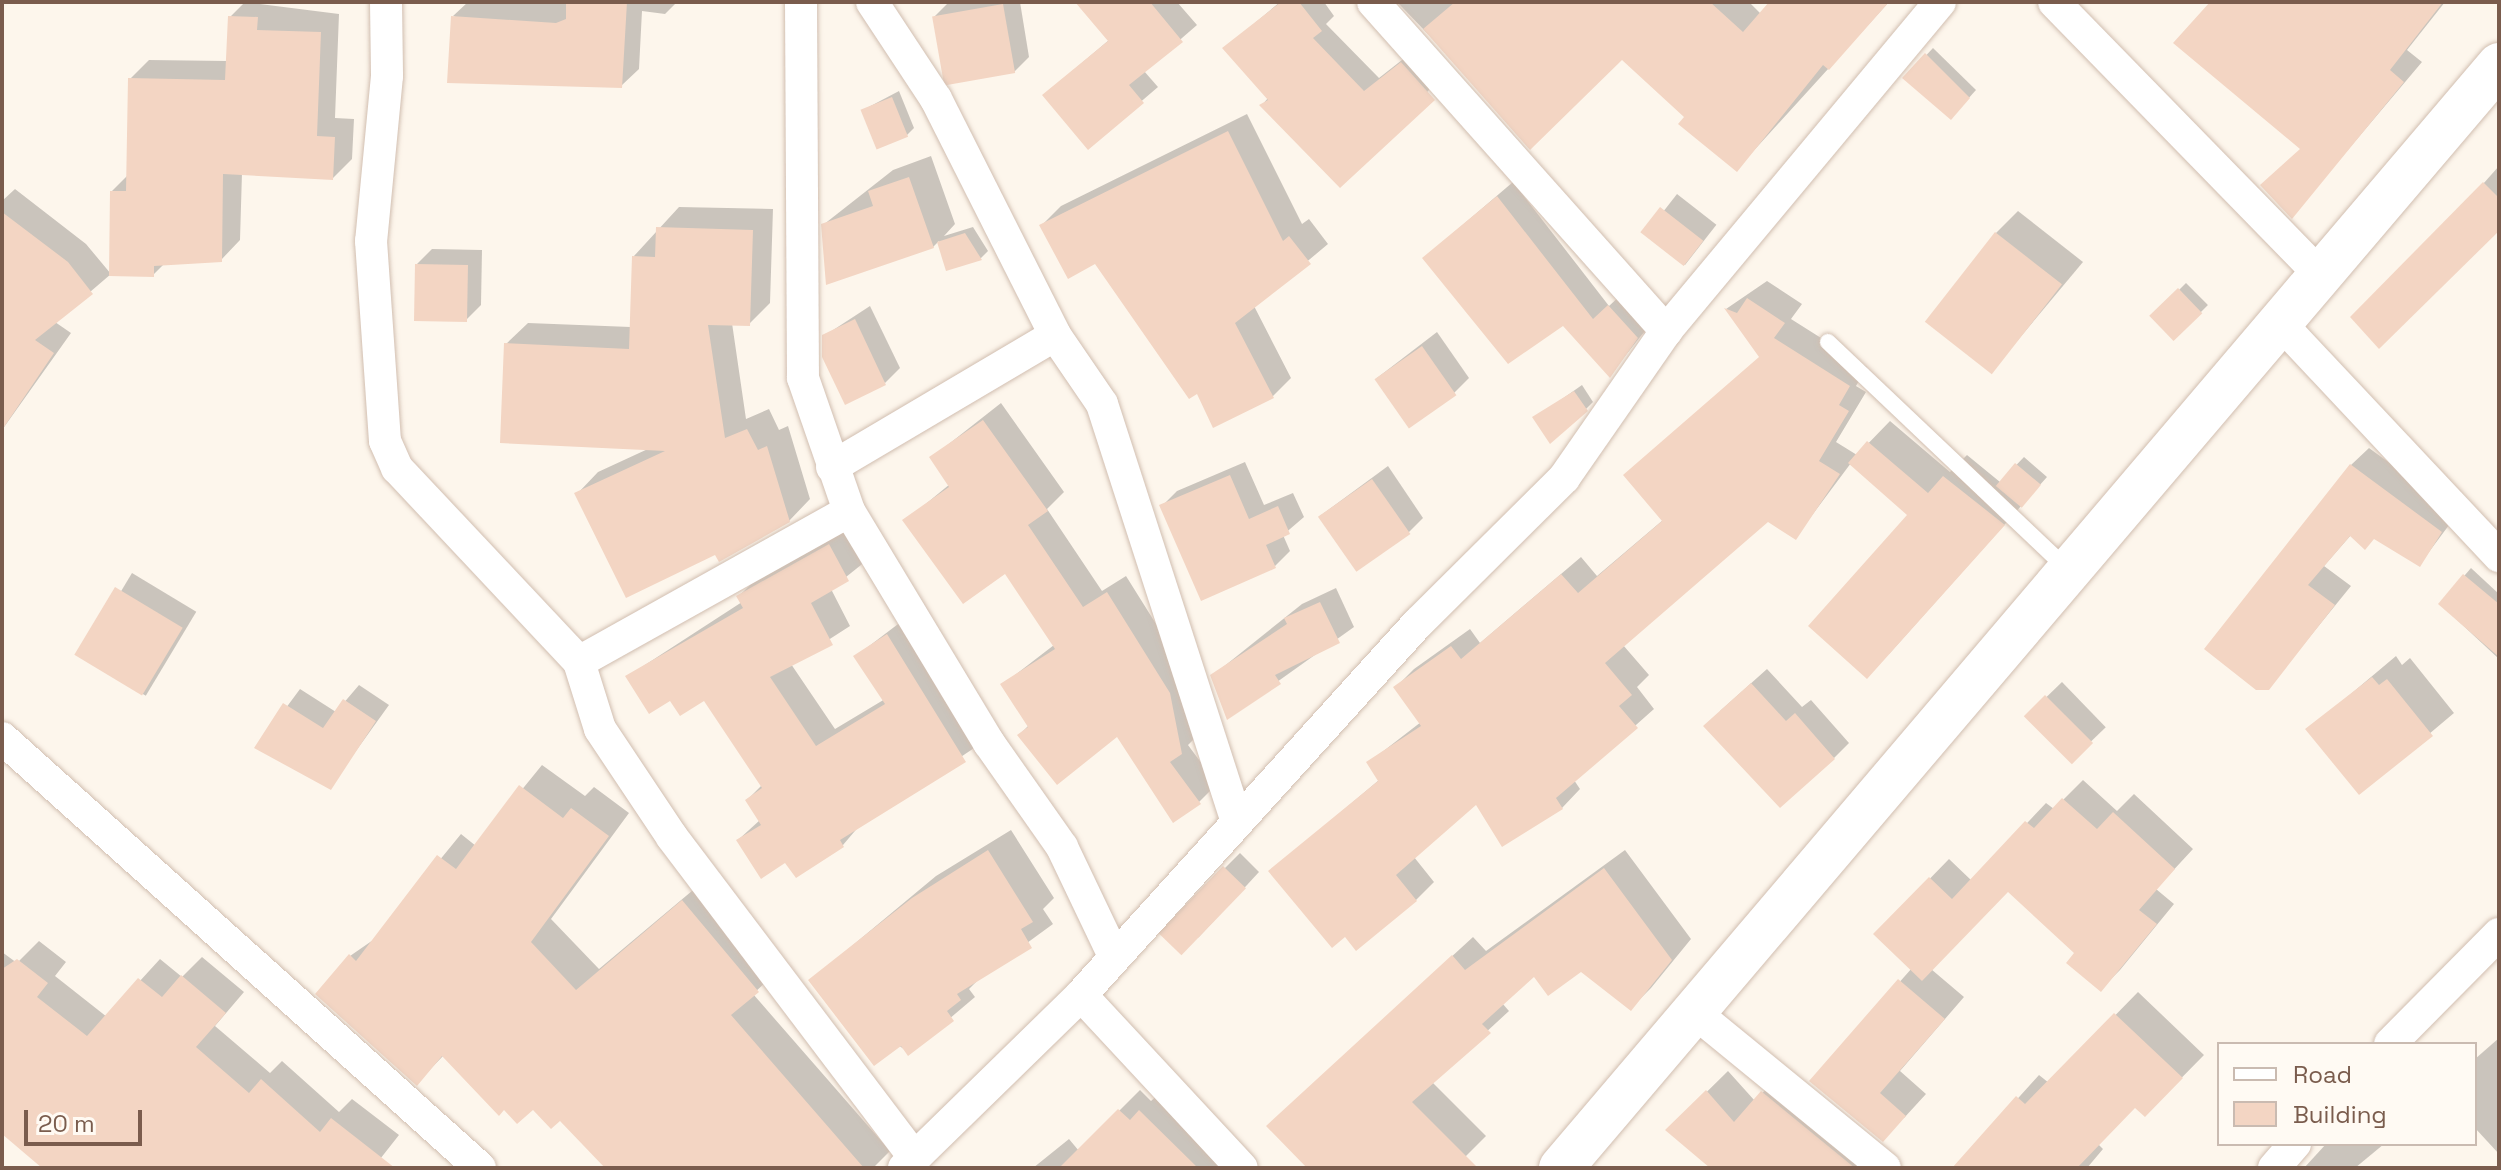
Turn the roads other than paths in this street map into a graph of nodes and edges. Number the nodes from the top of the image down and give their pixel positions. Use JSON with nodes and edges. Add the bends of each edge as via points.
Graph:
{"nodes":[{"id":1,"x":386,"y":2,"type":"edge"},
{"id":2,"x":801,"y":2,"type":"edge"},
{"id":3,"x":872,"y":2,"type":"edge"},
{"id":4,"x":1373,"y":2,"type":"edge"},
{"id":5,"x":1940,"y":2,"type":"edge"},
{"id":6,"x":2054,"y":2,"type":"edge"},
{"id":7,"x":2499,"y":65,"type":"edge"},
{"id":8,"x":2323,"y":278,"type":"junction"},
{"id":9,"x":2283,"y":326,"type":"junction"},
{"id":10,"x":1666,"y":331,"type":"junction"},
{"id":11,"x":1055,"y":335,"type":"junction"},
{"id":12,"x":1828,"y":342,"type":"dead end"},
{"id":13,"x":832,"y":467,"type":"junction"},
{"id":14,"x":849,"y":511,"type":"junction"},
{"id":15,"x":2499,"y":556,"type":"edge"},
{"id":16,"x":2069,"y":570,"type":"junction"},
{"id":17,"x":579,"y":662,"type":"junction"},
{"id":18,"x":2,"y":738,"type":"edge"},
{"id":19,"x":1237,"y":821,"type":"junction"},
{"id":20,"x":2499,"y":934,"type":"edge"},
{"id":21,"x":1114,"y":956,"type":"junction"},
{"id":22,"x":1081,"y":995,"type":"junction"},
{"id":23,"x":1693,"y":1011,"type":"junction"},
{"id":24,"x":2392,"y":1042,"type":"edge"},
{"id":25,"x":2293,"y":1146,"type":"edge"},
{"id":26,"x":910,"y":1163,"type":"edge"},
{"id":27,"x":480,"y":1168,"type":"edge"},
{"id":28,"x":1242,"y":1168,"type":"edge"},
{"id":29,"x":1561,"y":1168,"type":"edge"},
{"id":30,"x":1885,"y":1168,"type":"edge"},
{"id":31,"x":2274,"y":1168,"type":"edge"}],
"edges":[{"from":1,"to":17,"type":"street","via":[[387,76],[371,241],[385,441],[397,468]]},
{"from":2,"to":13,"type":"street","via":[[803,378]]},
{"from":3,"to":11,"type":"street","via":[[936,99]]},
{"from":4,"to":10,"type":"street"},
{"from":5,"to":10,"type":"street"},
{"from":6,"to":8,"type":"street"},
{"from":7,"to":8,"type":"main road"},
{"from":8,"to":9,"type":"main road"},
{"from":9,"to":15,"type":"street"},
{"from":9,"to":16,"type":"main road"},
{"from":10,"to":19,"type":"street","via":[[1564,478]]},
{"from":11,"to":13,"type":"street"},
{"from":11,"to":19,"type":"street","via":[[1102,404]]},
{"from":12,"to":16,"type":"lane"},
{"from":13,"to":14,"type":"street"},
{"from":14,"to":17,"type":"street"},
{"from":14,"to":21,"type":"street","via":[[989,743],[1062,847]]},
{"from":16,"to":23,"type":"main road","via":[[1973,692]]},
{"from":17,"to":26,"type":"street","via":[[600,729],[672,837]]},
{"from":18,"to":27,"type":"street"},
{"from":19,"to":21,"type":"street"},
{"from":20,"to":24,"type":"street"},
{"from":21,"to":22,"type":"street"},
{"from":22,"to":26,"type":"street"},
{"from":22,"to":28,"type":"street"},
{"from":23,"to":29,"type":"main road"},
{"from":23,"to":30,"type":"street"},
{"from":25,"to":31,"type":"street"}]}
